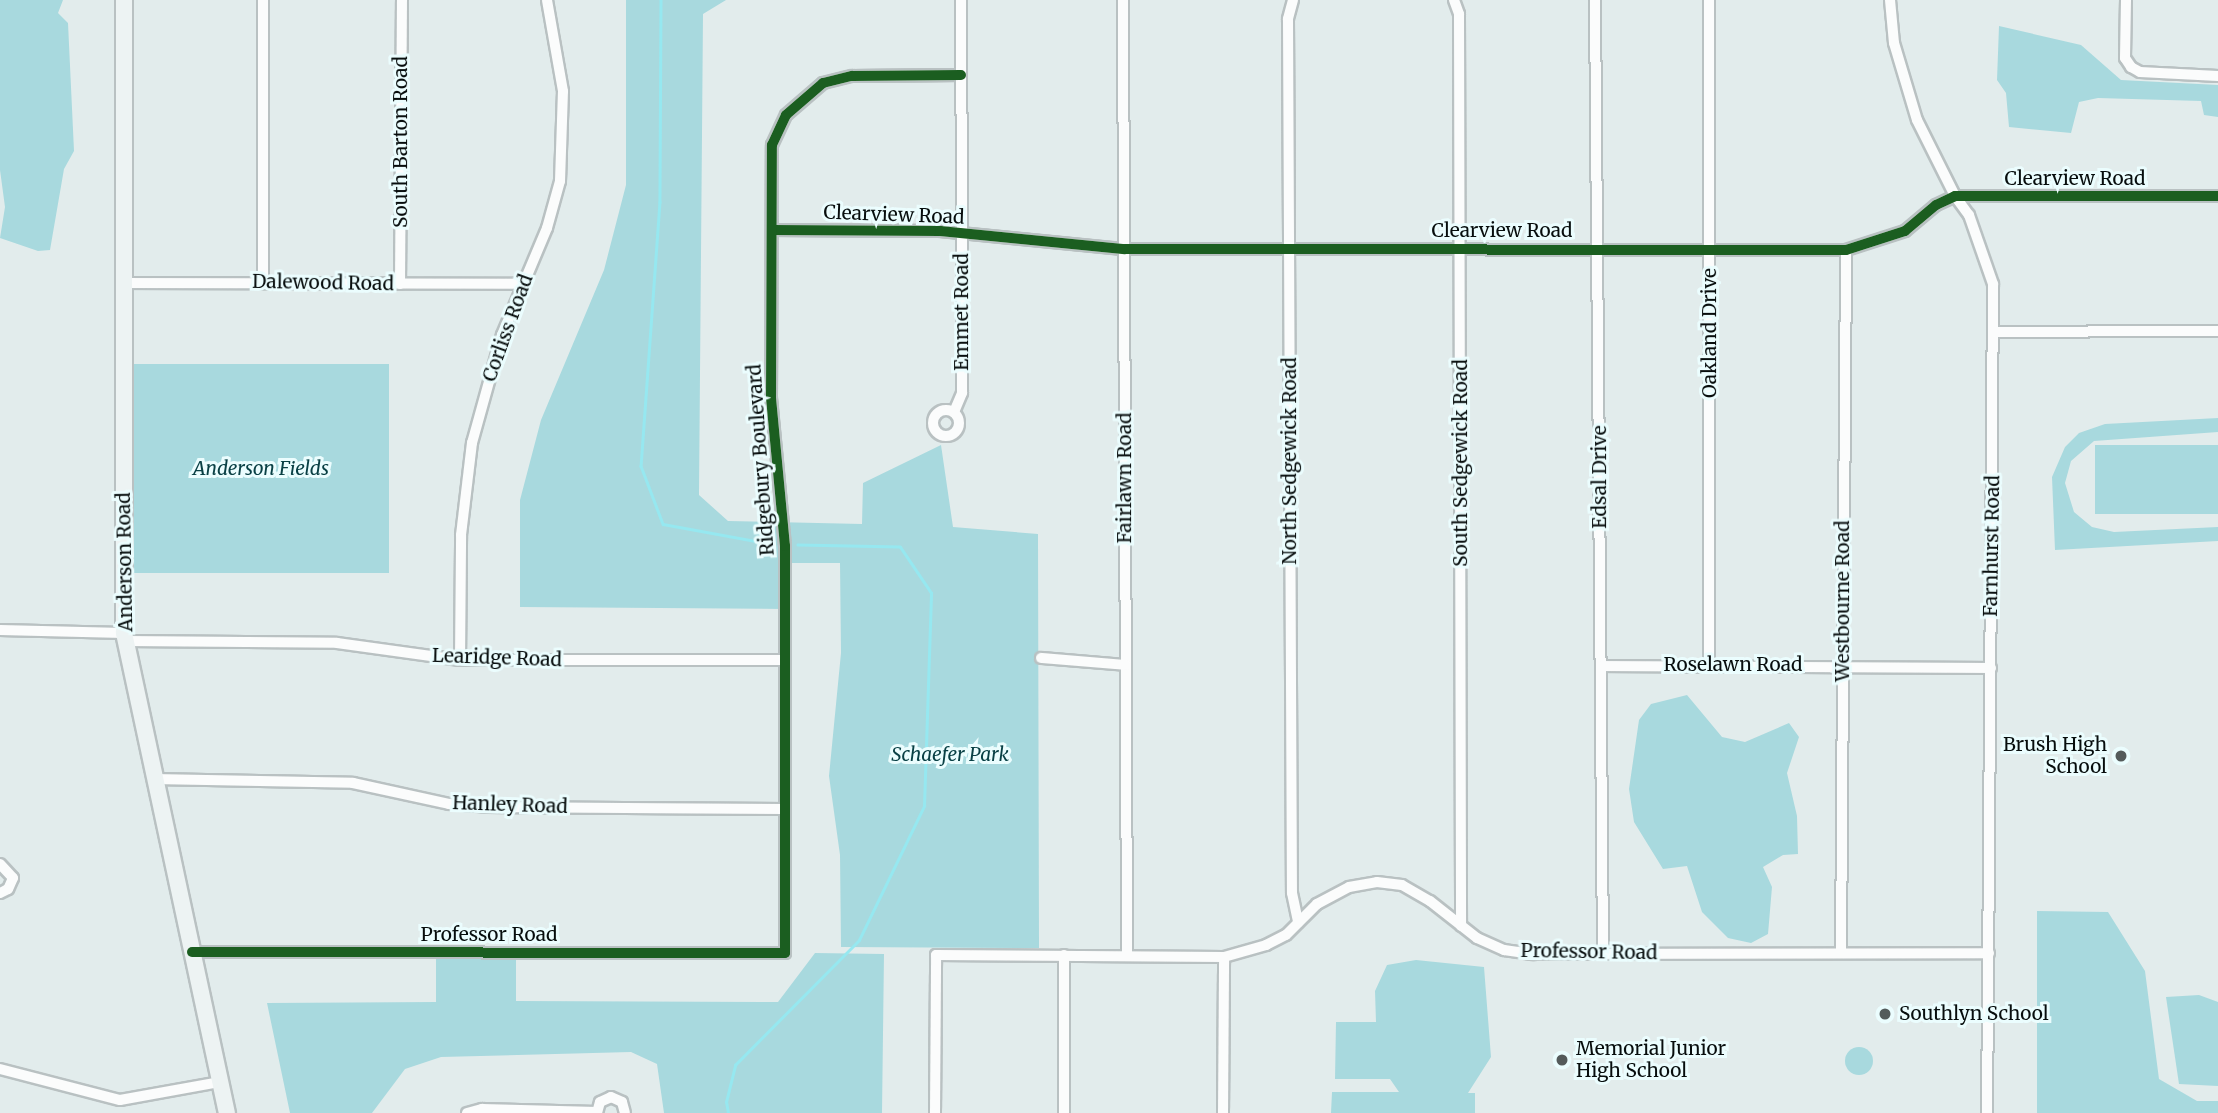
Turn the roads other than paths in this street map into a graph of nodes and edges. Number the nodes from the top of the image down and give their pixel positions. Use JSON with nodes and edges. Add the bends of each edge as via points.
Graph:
{"nodes":[{"id":1,"x":124,"y":0,"type":"edge"},
{"id":2,"x":263,"y":0,"type":"edge"},
{"id":3,"x":402,"y":0,"type":"edge"},
{"id":4,"x":547,"y":0,"type":"edge"},
{"id":5,"x":961,"y":0,"type":"edge"},
{"id":6,"x":1123,"y":0,"type":"edge"},
{"id":7,"x":1293,"y":0,"type":"edge"},
{"id":8,"x":1454,"y":0,"type":"edge"},
{"id":9,"x":1595,"y":0,"type":"edge"},
{"id":10,"x":1709,"y":0,"type":"edge"},
{"id":11,"x":1890,"y":0,"type":"edge"},
{"id":12,"x":2126,"y":0,"type":"edge"},
{"id":13,"x":961,"y":75,"type":"junction"},
{"id":14,"x":2218,"y":76,"type":"edge"},
{"id":15,"x":1955,"y":196,"type":"junction"},
{"id":16,"x":2218,"y":196,"type":"edge"},
{"id":17,"x":772,"y":230,"type":"junction"},
{"id":18,"x":962,"y":234,"type":"junction"},
{"id":19,"x":1125,"y":249,"type":"junction"},
{"id":20,"x":1289,"y":249,"type":"junction"},
{"id":21,"x":1460,"y":249,"type":"junction"},
{"id":22,"x":1598,"y":249,"type":"junction"},
{"id":23,"x":1710,"y":249,"type":"junction"},
{"id":24,"x":1846,"y":250,"type":"junction"},
{"id":25,"x":123,"y":282,"type":"junction"},
{"id":26,"x":263,"y":282,"type":"junction"},
{"id":27,"x":400,"y":284,"type":"junction"},
{"id":28,"x":523,"y":284,"type":"junction"},
{"id":29,"x":2218,"y":331,"type":"edge"},
{"id":30,"x":1995,"y":332,"type":"junction"},
{"id":31,"x":954,"y":412,"type":"dead end"},
{"id":32,"x":0,"y":630,"type":"edge"},
{"id":33,"x":125,"y":637,"type":"junction"},
{"id":34,"x":1041,"y":658,"type":"dead end"},
{"id":35,"x":460,"y":660,"type":"junction"},
{"id":36,"x":785,"y":660,"type":"junction"},
{"id":37,"x":1126,"y":665,"type":"junction"},
{"id":38,"x":1843,"y":665,"type":"junction"},
{"id":39,"x":1602,"y":666,"type":"junction"},
{"id":40,"x":1709,"y":666,"type":"junction"},
{"id":41,"x":1991,"y":668,"type":"junction"},
{"id":42,"x":153,"y":779,"type":"junction"},
{"id":43,"x":784,"y":809,"type":"junction"},
{"id":44,"x":0,"y":864,"type":"edge"},
{"id":45,"x":0,"y":893,"type":"edge"},
{"id":46,"x":1298,"y":922,"type":"junction"},
{"id":47,"x":1461,"y":926,"type":"junction"},
{"id":48,"x":192,"y":952,"type":"junction"},
{"id":49,"x":785,"y":953,"type":"joint"},
{"id":50,"x":1841,"y":953,"type":"junction"},
{"id":51,"x":1989,"y":953,"type":"junction"},
{"id":52,"x":1603,"y":954,"type":"junction"},
{"id":53,"x":1064,"y":955,"type":"junction"},
{"id":54,"x":1127,"y":955,"type":"junction"},
{"id":55,"x":1224,"y":957,"type":"junction"},
{"id":56,"x":0,"y":1069,"type":"edge"},
{"id":57,"x":220,"y":1082,"type":"junction"},
{"id":58,"x":597,"y":1112,"type":"edge"},
{"id":59,"x":227,"y":1113,"type":"edge"},
{"id":60,"x":467,"y":1113,"type":"edge"},
{"id":61,"x":625,"y":1113,"type":"edge"},
{"id":62,"x":935,"y":1113,"type":"edge"},
{"id":63,"x":1064,"y":1113,"type":"edge"},
{"id":64,"x":1223,"y":1113,"type":"edge"},
{"id":65,"x":1987,"y":1113,"type":"edge"}],
"edges":[{"from":1,"to":25,"type":"street","name":"Anderson Road"},
{"from":2,"to":26,"type":"street"},
{"from":3,"to":27,"type":"street","name":"South Barton Road"},
{"from":4,"to":28,"type":"street","name":"Corliss Road","via":[[563,91],[561,181]]},
{"from":5,"to":13,"type":"street","name":"Emmet Road"},
{"from":6,"to":19,"type":"street","name":"Fairlawn Road"},
{"from":7,"to":20,"type":"street","name":"North Sedgewick Road","via":[[1288,19]]},
{"from":8,"to":21,"type":"street","name":"South Sedgewick Road","via":[[1459,14]]},
{"from":9,"to":22,"type":"street","name":"Edsal Drive"},
{"from":10,"to":23,"type":"street","name":"Oakland Drive"},
{"from":11,"to":15,"type":"street","name":"Farnhurst Road","via":[[1904,81],[1917,120]]},
{"from":12,"to":14,"type":"street","via":[[2125,58],[2131,67],[2140,72]]},
{"from":13,"to":17,"type":"street","name":"Ridgebury Boulevard","via":[[839,77],[801,97],[786,115],[772,145]]},
{"from":13,"to":18,"type":"street","name":"Emmet Road"},
{"from":15,"to":16,"type":"street","name":"Clearview Road"},
{"from":15,"to":24,"type":"street","name":"Clearview Road","via":[[1936,205],[1906,231]]},
{"from":15,"to":30,"type":"street","name":"Farnhurst Road","via":[[1969,215],[1993,284]]},
{"from":17,"to":18,"type":"street","name":"Clearview Road"},
{"from":17,"to":36,"type":"street","name":"Ridgebury Boulevard","via":[[771,398],[784,506]]},
{"from":18,"to":19,"type":"street","name":"Clearview Road"},
{"from":18,"to":31,"type":"street","name":"Emmet Road","via":[[962,393]]},
{"from":19,"to":20,"type":"street","name":"Clearview Road"},
{"from":19,"to":37,"type":"street","name":"Fairlawn Road"},
{"from":20,"to":21,"type":"street","name":"Clearview Road"},
{"from":20,"to":46,"type":"street","name":"North Sedgewick Road","via":[[1292,893]]},
{"from":21,"to":22,"type":"street","name":"Clearview Road"},
{"from":21,"to":47,"type":"street","name":"South Sedgewick Road"},
{"from":22,"to":23,"type":"street","name":"Clearview Road"},
{"from":22,"to":39,"type":"street","name":"Edsal Drive"},
{"from":23,"to":24,"type":"street","name":"Clearview Road"},
{"from":23,"to":40,"type":"street","name":"Oakland Drive"},
{"from":24,"to":38,"type":"street","name":"Westbourne Road"},
{"from":25,"to":26,"type":"street","name":"Dalewood Road"},
{"from":25,"to":33,"type":"street","name":"Anderson Road"},
{"from":26,"to":27,"type":"street","name":"Dalewood Road"},
{"from":27,"to":28,"type":"street","name":"Dalewood Road"},
{"from":28,"to":35,"type":"street","name":"Corliss Road","via":[[502,335],[472,443],[461,535]]},
{"from":29,"to":30,"type":"street"},
{"from":30,"to":41,"type":"street","name":"Farnhurst Road"},
{"from":32,"to":33,"type":"street","name":"Learidge Road"},
{"from":33,"to":35,"type":"street","name":"Learidge Road","via":[[337,643]]},
{"from":33,"to":42,"type":"street","name":"Anderson Road"},
{"from":34,"to":37,"type":"street"},
{"from":35,"to":36,"type":"street","name":"Learidge Road"},
{"from":36,"to":43,"type":"street","name":"Ridgebury Boulevard"},
{"from":37,"to":54,"type":"street","name":"Fairlawn Road"},
{"from":38,"to":40,"type":"street","name":"Roselawn Road"},
{"from":38,"to":41,"type":"street","name":"Roselawn Road"},
{"from":38,"to":50,"type":"street","name":"Westbourne Road"},
{"from":39,"to":40,"type":"street","name":"Roselawn Road"},
{"from":39,"to":52,"type":"street","name":"Edsal Drive"},
{"from":41,"to":51,"type":"street","name":"Farnhurst Road"},
{"from":42,"to":43,"type":"street","name":"Hanley Road","via":[[353,783],[449,804],[488,807]]},
{"from":42,"to":48,"type":"street","name":"Anderson Road"},
{"from":43,"to":49,"type":"street","name":"Ridgebury Boulevard"},
{"from":44,"to":45,"type":"street","via":[[13,878]]},
{"from":46,"to":47,"type":"street","name":"Professor Road","via":[[1317,904],[1349,887],[1377,882],[1402,885]]},
{"from":46,"to":55,"type":"street","name":"Professor Road","via":[[1266,945]]},
{"from":47,"to":52,"type":"street","name":"Professor Road","via":[[1504,950]]},
{"from":48,"to":49,"type":"street","name":"Professor Road"},
{"from":48,"to":57,"type":"street","name":"Anderson Road"},
{"from":50,"to":51,"type":"street","name":"Professor Road"},
{"from":50,"to":52,"type":"street","name":"Professor Road"},
{"from":51,"to":65,"type":"street","name":"Farnhurst Road"},
{"from":53,"to":54,"type":"street","name":"Professor Road"},
{"from":53,"to":62,"type":"street","name":"Professor Road","via":[[936,955]]},
{"from":53,"to":63,"type":"street"},
{"from":54,"to":55,"type":"street","name":"Professor Road"},
{"from":55,"to":64,"type":"street"},
{"from":56,"to":57,"type":"street","via":[[120,1100]]},
{"from":57,"to":59,"type":"street","name":"Anderson Road"},
{"from":58,"to":60,"type":"street","via":[[482,1109]]},
{"from":58,"to":61,"type":"street","via":[[600,1102],[611,1097],[622,1102]]}]}
